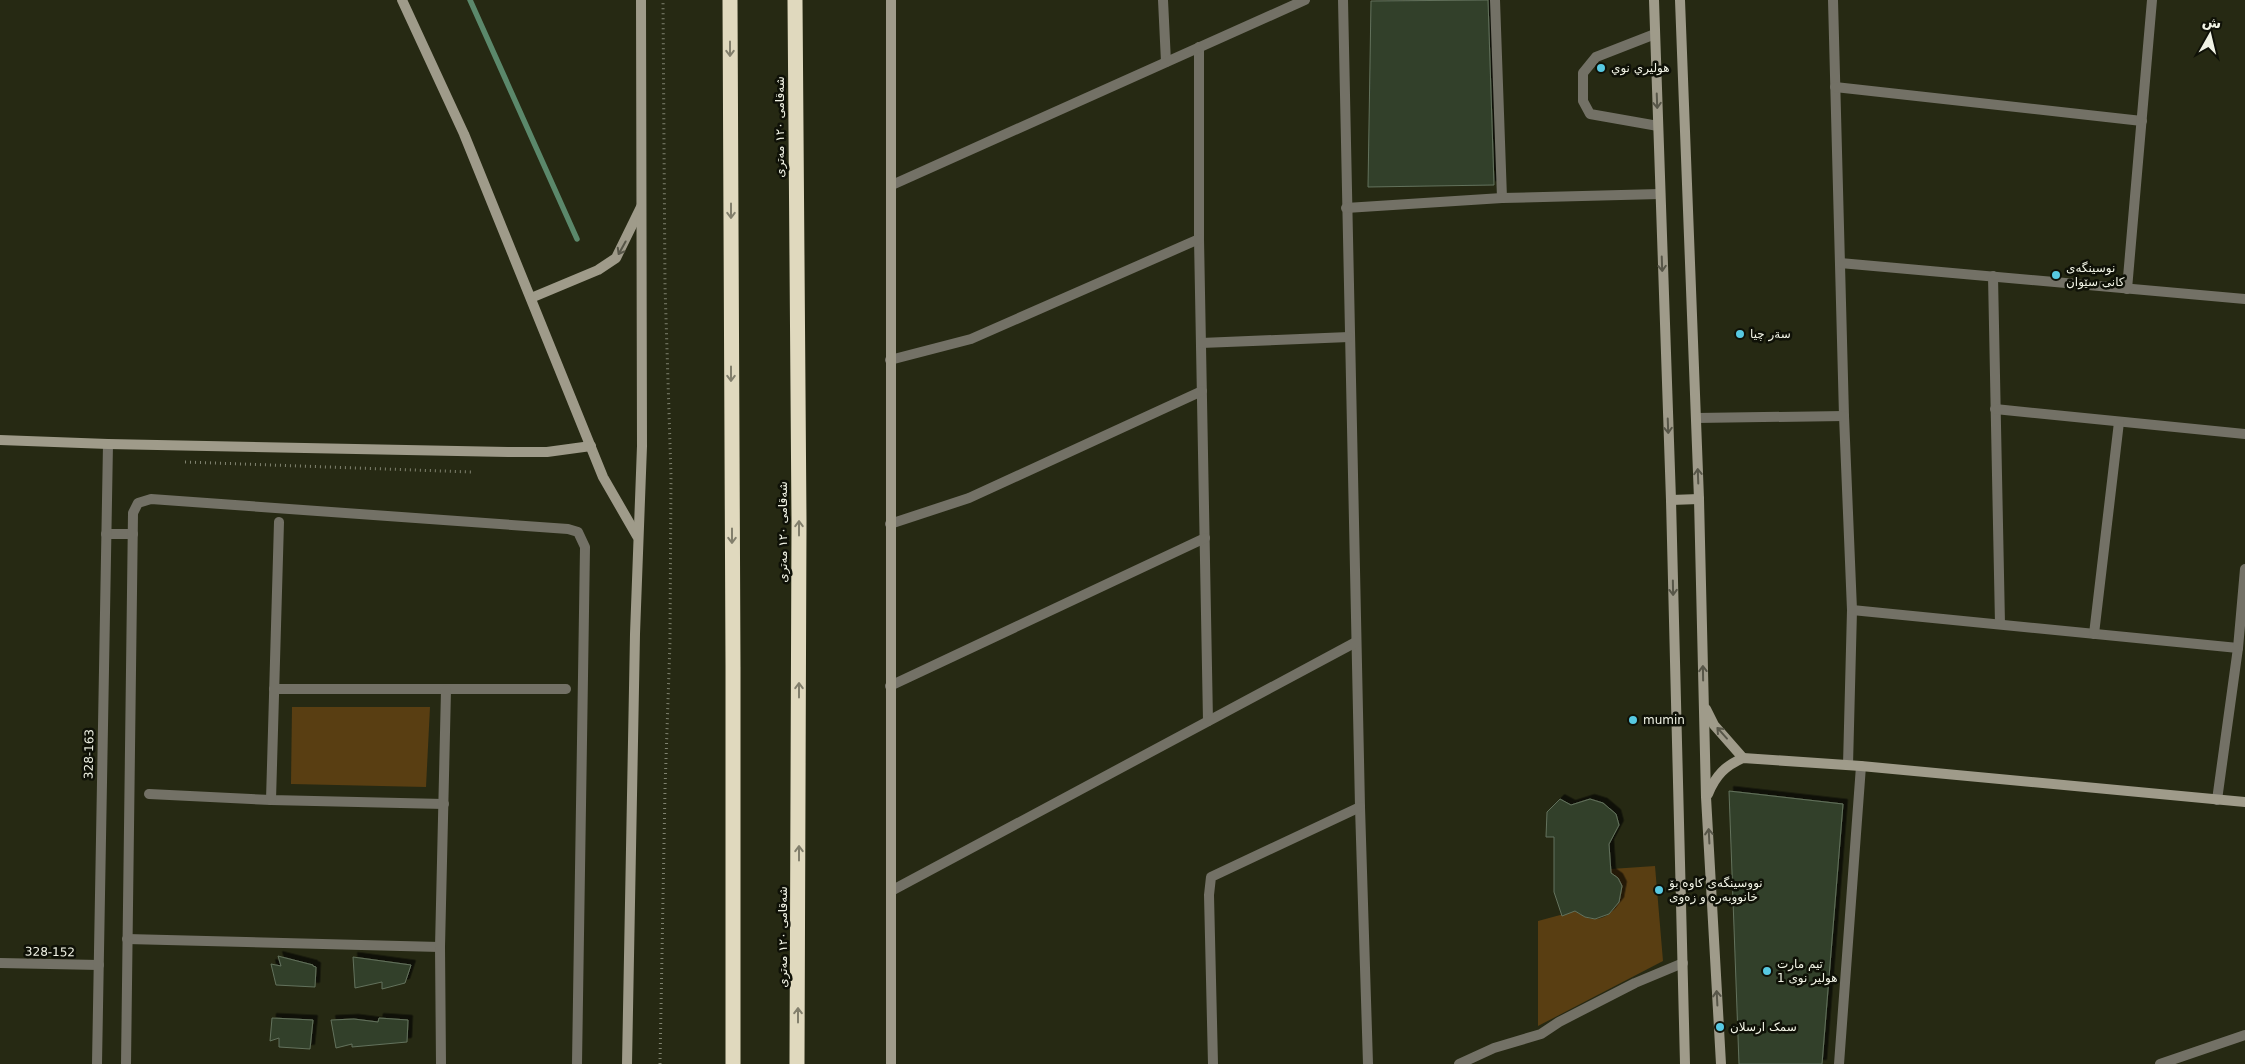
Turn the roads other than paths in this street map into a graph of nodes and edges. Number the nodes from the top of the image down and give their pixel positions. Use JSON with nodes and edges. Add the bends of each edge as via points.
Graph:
{"nodes":[{"id":1,"x":402,"y":0,"type":"edge"},
{"id":2,"x":640,"y":0,"type":"edge"},
{"id":3,"x":730,"y":0,"type":"edge"},
{"id":4,"x":795,"y":0,"type":"edge"},
{"id":5,"x":891,"y":0,"type":"edge"},
{"id":6,"x":1163,"y":0,"type":"edge"},
{"id":7,"x":1304,"y":0,"type":"edge"},
{"id":8,"x":1343,"y":0,"type":"edge"},
{"id":9,"x":1494,"y":0,"type":"edge"},
{"id":10,"x":1654,"y":0,"type":"edge"},
{"id":11,"x":1680,"y":0,"type":"edge"},
{"id":12,"x":1833,"y":0,"type":"edge"},
{"id":13,"x":2152,"y":0,"type":"edge"},
{"id":14,"x":1655,"y":34,"type":"junction"},
{"id":15,"x":1199,"y":47,"type":"junction"},
{"id":16,"x":1166,"y":62,"type":"junction"},
{"id":17,"x":1835,"y":87,"type":"junction"},
{"id":18,"x":2142,"y":121,"type":"junction"},
{"id":19,"x":1658,"y":126,"type":"junction"},
{"id":20,"x":892,"y":185,"type":"junction"},
{"id":21,"x":1660,"y":194,"type":"junction"},
{"id":22,"x":1502,"y":198,"type":"junction"},
{"id":23,"x":642,"y":204,"type":"junction"},
{"id":24,"x":1346,"y":208,"type":"junction"},
{"id":25,"x":1199,"y":239,"type":"junction"},
{"id":26,"x":1840,"y":263,"type":"junction"},
{"id":27,"x":1993,"y":276,"type":"junction"},
{"id":28,"x":2126,"y":288,"type":"junction"},
{"id":29,"x":531,"y":298,"type":"junction"},
{"id":30,"x":2245,"y":299,"type":"edge"},
{"id":31,"x":1349,"y":337,"type":"junction"},
{"id":32,"x":1201,"y":343,"type":"junction"},
{"id":33,"x":890,"y":360,"type":"junction"},
{"id":34,"x":1202,"y":391,"type":"junction"},
{"id":35,"x":1995,"y":409,"type":"junction"},
{"id":36,"x":1844,"y":416,"type":"junction"},
{"id":37,"x":1696,"y":418,"type":"junction"},
{"id":38,"x":2119,"y":422,"type":"junction"},
{"id":39,"x":2245,"y":434,"type":"edge"},
{"id":40,"x":0,"y":440,"type":"edge"},
{"id":41,"x":108,"y":444,"type":"junction"},
{"id":42,"x":591,"y":446,"type":"junction"},
{"id":43,"x":1699,"y":499,"type":"junction"},
{"id":44,"x":1671,"y":500,"type":"junction"},
{"id":45,"x":279,"y":522,"type":"dead end"},
{"id":46,"x":890,"y":524,"type":"junction"},
{"id":47,"x":106,"y":534,"type":"junction"},
{"id":48,"x":133,"y":534,"type":"junction"},
{"id":49,"x":638,"y":538,"type":"junction"},
{"id":50,"x":1205,"y":538,"type":"junction"},
{"id":51,"x":2245,"y":569,"type":"edge"},
{"id":52,"x":1852,"y":610,"type":"junction"},
{"id":53,"x":2000,"y":624,"type":"junction"},
{"id":54,"x":2094,"y":634,"type":"junction"},
{"id":55,"x":1356,"y":642,"type":"junction"},
{"id":56,"x":2238,"y":648,"type":"junction"},
{"id":57,"x":890,"y":686,"type":"junction"},
{"id":58,"x":566,"y":688,"type":"dead end"},
{"id":59,"x":274,"y":689,"type":"junction"},
{"id":60,"x":446,"y":690,"type":"junction"},
{"id":61,"x":1704,"y":706,"type":"junction"},
{"id":62,"x":1208,"y":721,"type":"junction"},
{"id":63,"x":1743,"y":758,"type":"junction"},
{"id":64,"x":1848,"y":765,"type":"junction"},
{"id":65,"x":1861,"y":766,"type":"junction"},
{"id":66,"x":149,"y":794,"type":"dead end"},
{"id":67,"x":1706,"y":797,"type":"junction"},
{"id":68,"x":271,"y":800,"type":"junction"},
{"id":69,"x":2217,"y":800,"type":"junction"},
{"id":70,"x":2245,"y":802,"type":"edge"},
{"id":71,"x":444,"y":804,"type":"junction"},
{"id":72,"x":1360,"y":807,"type":"junction"},
{"id":73,"x":891,"y":891,"type":"junction"},
{"id":74,"x":127,"y":939,"type":"junction"},
{"id":75,"x":440,"y":947,"type":"junction"},
{"id":76,"x":0,"y":963,"type":"edge"},
{"id":77,"x":1683,"y":963,"type":"junction"},
{"id":78,"x":98,"y":965,"type":"junction"},
{"id":79,"x":2245,"y":1035,"type":"edge"},
{"id":80,"x":97,"y":1064,"type":"edge"},
{"id":81,"x":126,"y":1064,"type":"edge"},
{"id":82,"x":441,"y":1064,"type":"edge"},
{"id":83,"x":577,"y":1064,"type":"edge"},
{"id":84,"x":627,"y":1064,"type":"edge"},
{"id":85,"x":732,"y":1064,"type":"edge"},
{"id":86,"x":797,"y":1064,"type":"edge"},
{"id":87,"x":891,"y":1064,"type":"edge"},
{"id":88,"x":1213,"y":1064,"type":"edge"},
{"id":89,"x":1368,"y":1064,"type":"edge"},
{"id":90,"x":1459,"y":1064,"type":"edge"},
{"id":91,"x":1685,"y":1064,"type":"edge"},
{"id":92,"x":1721,"y":1064,"type":"edge"},
{"id":93,"x":1839,"y":1064,"type":"edge"},
{"id":94,"x":2160,"y":1064,"type":"edge"}],
"edges":[{"from":1,"to":29,"type":"street","via":[[464,134]]},
{"from":2,"to":23,"type":"street"},
{"from":3,"to":85,"type":"highway","one_way":true},
{"from":86,"to":4,"type":"highway","name":"شەقامی ١٢٠ مەتری","one_way":true,"via":[[799,521]]},
{"from":5,"to":20,"type":"street"},
{"from":6,"to":16,"type":"street"},
{"from":7,"to":15,"type":"street"},
{"from":8,"to":24,"type":"street"},
{"from":9,"to":22,"type":"street"},
{"from":10,"to":14,"type":"street"},
{"from":11,"to":37,"type":"street"},
{"from":12,"to":17,"type":"street"},
{"from":13,"to":18,"type":"street"},
{"from":14,"to":19,"type":"street","one_way":true},
{"from":14,"to":19,"type":"street","via":[[1596,57],[1582,73],[1583,101],[1590,114]]},
{"from":15,"to":16,"type":"street"},
{"from":15,"to":25,"type":"street"},
{"from":16,"to":20,"type":"street"},
{"from":17,"to":18,"type":"street"},
{"from":17,"to":26,"type":"street"},
{"from":18,"to":28,"type":"street"},
{"from":19,"to":21,"type":"street"},
{"from":20,"to":33,"type":"street"},
{"from":21,"to":22,"type":"street"},
{"from":21,"to":44,"type":"street","one_way":true},
{"from":22,"to":24,"type":"street"},
{"from":23,"to":29,"type":"street","one_way":true,"via":[[616,258],[598,270]]},
{"from":23,"to":49,"type":"street","via":[[642,446]]},
{"from":24,"to":31,"type":"street"},
{"from":25,"to":32,"type":"street"},
{"from":25,"to":33,"type":"street","via":[[971,339]]},
{"from":26,"to":27,"type":"street"},
{"from":26,"to":36,"type":"street"},
{"from":27,"to":28,"type":"street"},
{"from":27,"to":35,"type":"street"},
{"from":28,"to":30,"type":"street"},
{"from":29,"to":42,"type":"street"},
{"from":31,"to":32,"type":"street"},
{"from":31,"to":55,"type":"street"},
{"from":32,"to":34,"type":"street"},
{"from":33,"to":46,"type":"street"},
{"from":34,"to":46,"type":"street","via":[[969,498]]},
{"from":34,"to":50,"type":"street"},
{"from":35,"to":38,"type":"street"},
{"from":35,"to":53,"type":"street"},
{"from":36,"to":37,"type":"street"},
{"from":36,"to":52,"type":"street"},
{"from":43,"to":37,"type":"street","one_way":true},
{"from":38,"to":39,"type":"street"},
{"from":38,"to":54,"type":"street"},
{"from":40,"to":41,"type":"street"},
{"from":41,"to":42,"type":"street","via":[[537,452]]},
{"from":41,"to":47,"type":"street","name":"328-163"},
{"from":42,"to":49,"type":"street","via":[[603,477]]},
{"from":43,"to":44,"type":"street"},
{"from":61,"to":43,"type":"street","one_way":true},
{"from":44,"to":77,"type":"street","one_way":true},
{"from":45,"to":59,"type":"street"},
{"from":46,"to":57,"type":"street"},
{"from":47,"to":48,"type":"street"},
{"from":47,"to":78,"type":"street","name":"328-163"},
{"from":48,"to":74,"type":"street"},
{"from":48,"to":83,"type":"street","via":[[133,513],[138,503],[151,498],[578,532],[585,547]]},
{"from":49,"to":84,"type":"street"},
{"from":50,"to":57,"type":"street"},
{"from":50,"to":62,"type":"street"},
{"from":51,"to":56,"type":"street"},
{"from":52,"to":53,"type":"street"},
{"from":52,"to":64,"type":"street"},
{"from":53,"to":54,"type":"street"},
{"from":54,"to":56,"type":"street"},
{"from":55,"to":62,"type":"street"},
{"from":55,"to":72,"type":"street"},
{"from":56,"to":69,"type":"street"},
{"from":57,"to":73,"type":"street"},
{"from":58,"to":60,"type":"street"},
{"from":59,"to":60,"type":"street"},
{"from":59,"to":68,"type":"street"},
{"from":60,"to":71,"type":"street"},
{"from":63,"to":61,"type":"street","one_way":true,"via":[[1714,724]]},
{"from":61,"to":67,"type":"street"},
{"from":62,"to":73,"type":"street"},
{"from":63,"to":64,"type":"street"},
{"from":63,"to":67,"type":"street","via":[[1718,774]]},
{"from":64,"to":65,"type":"street"},
{"from":65,"to":69,"type":"street"},
{"from":65,"to":93,"type":"street"},
{"from":66,"to":68,"type":"street"},
{"from":92,"to":67,"type":"street","one_way":true},
{"from":68,"to":71,"type":"street"},
{"from":69,"to":70,"type":"street"},
{"from":71,"to":75,"type":"street"},
{"from":72,"to":88,"type":"street","via":[[1211,877]]},
{"from":72,"to":89,"type":"street"},
{"from":73,"to":87,"type":"street"},
{"from":74,"to":75,"type":"street"},
{"from":74,"to":81,"type":"street"},
{"from":75,"to":82,"type":"street"},
{"from":76,"to":78,"type":"street","name":"328-152"},
{"from":77,"to":90,"type":"street","via":[[1559,1022],[1541,1034],[1494,1048]]},
{"from":77,"to":91,"type":"street"},
{"from":78,"to":80,"type":"street","name":"328-163"},
{"from":79,"to":94,"type":"street"}]}
